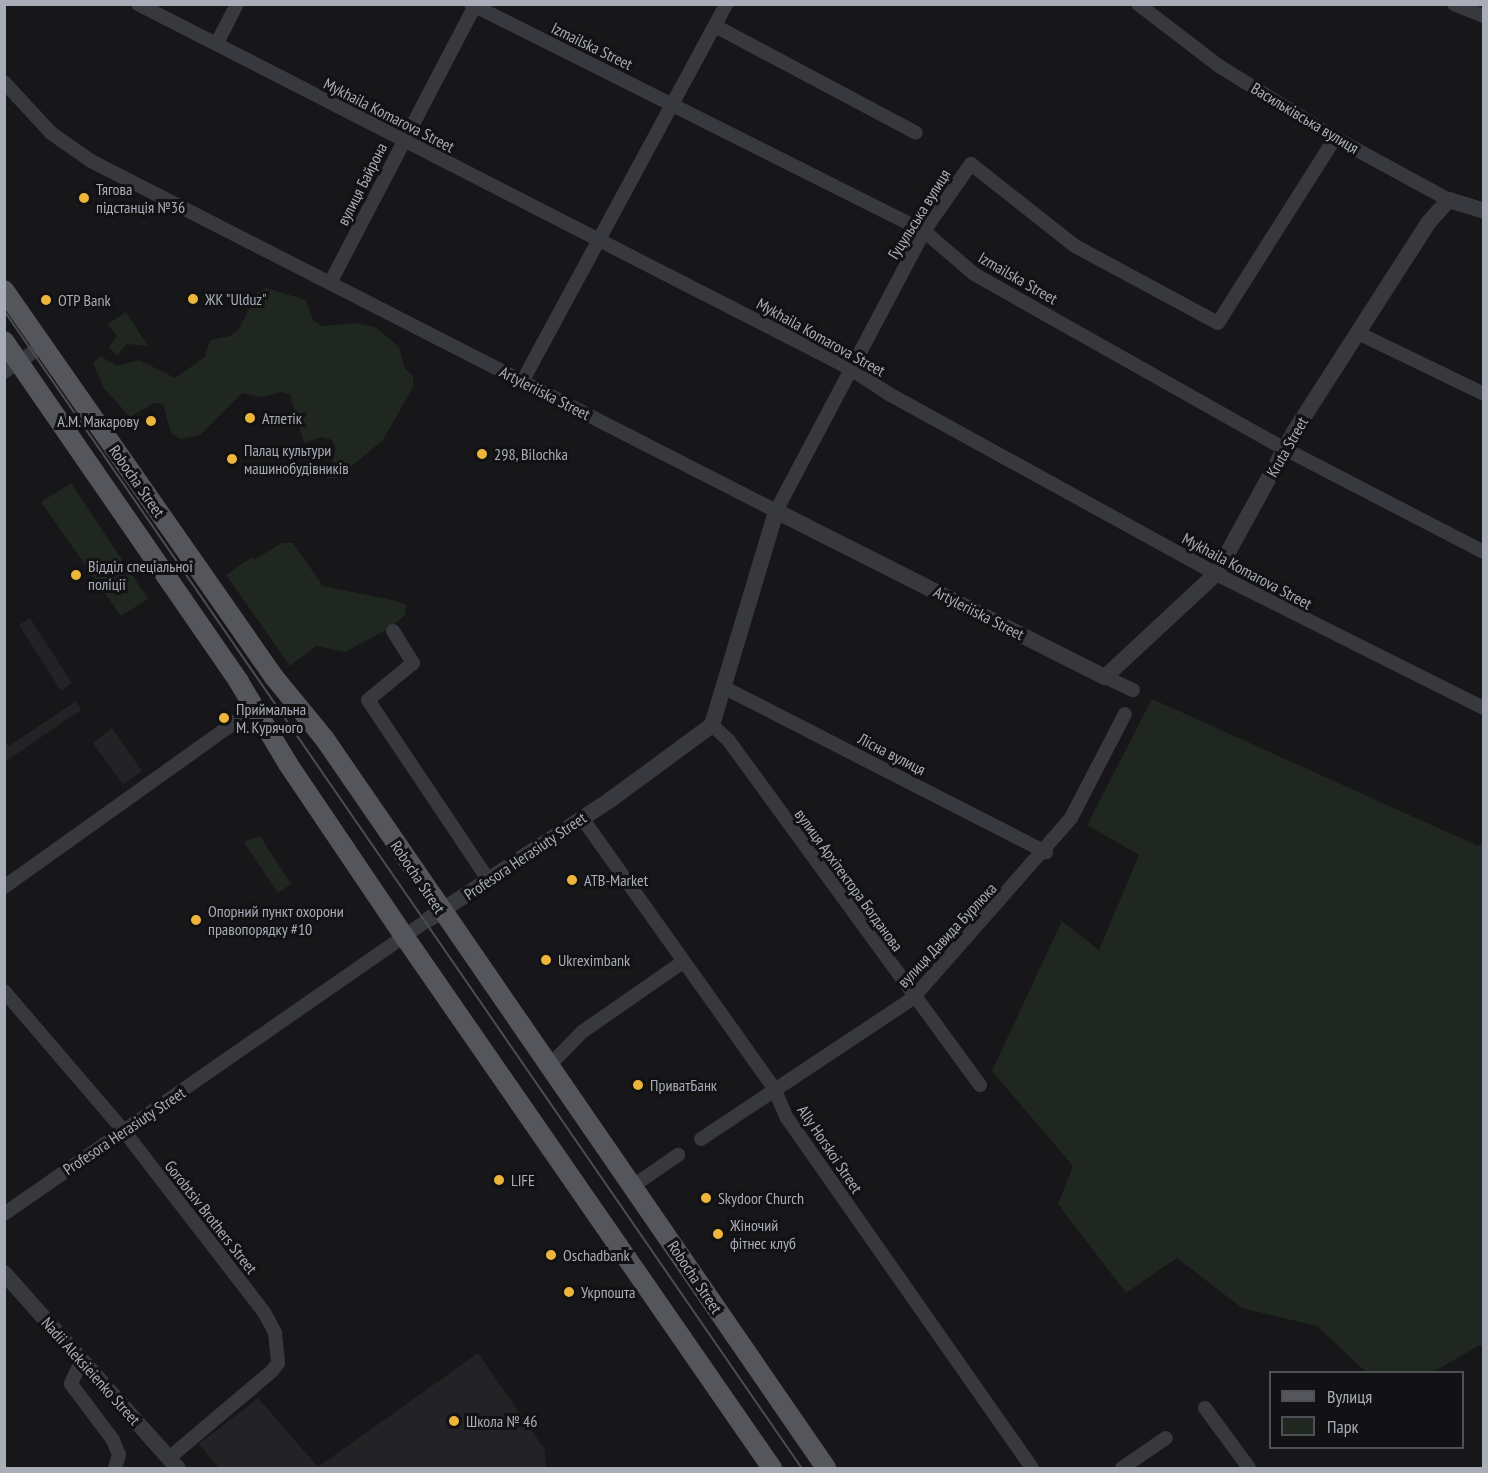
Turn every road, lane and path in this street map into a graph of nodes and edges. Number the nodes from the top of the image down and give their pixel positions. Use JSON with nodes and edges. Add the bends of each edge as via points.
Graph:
{"nodes":[{"id":1,"x":138,"y":4,"type":"edge"},
{"id":2,"x":237,"y":4,"type":"edge"},
{"id":3,"x":726,"y":4,"type":"edge"},
{"id":4,"x":1138,"y":4,"type":"edge"},
{"id":5,"x":1454,"y":4,"type":"edge"},
{"id":6,"x":474,"y":5,"type":"edge"},
{"id":7,"x":1484,"y":16,"type":"edge"},
{"id":8,"x":717,"y":27,"type":"junction"},
{"id":9,"x":217,"y":43,"type":"junction"},
{"id":10,"x":4,"y":82,"type":"edge"},
{"id":11,"x":674,"y":105,"type":"junction"},
{"id":12,"x":916,"y":133,"type":"dead end"},
{"id":13,"x":1335,"y":138,"type":"junction"},
{"id":14,"x":402,"y":142,"type":"junction"},
{"id":15,"x":1449,"y":200,"type":"junction"},
{"id":16,"x":1484,"y":211,"type":"edge"},
{"id":17,"x":924,"y":231,"type":"junction"},
{"id":18,"x":599,"y":237,"type":"junction"},
{"id":19,"x":330,"y":283,"type":"junction"},
{"id":20,"x":4,"y":290,"type":"edge"},
{"id":21,"x":1358,"y":333,"type":"junction"},
{"id":22,"x":4,"y":341,"type":"edge"},
{"id":23,"x":42,"y":346,"type":"junction"},
{"id":24,"x":12,"y":367,"type":"edge"},
{"id":25,"x":849,"y":368,"type":"junction"},
{"id":26,"x":522,"y":382,"type":"junction"},
{"id":27,"x":1484,"y":394,"type":"edge"},
{"id":28,"x":1285,"y":449,"type":"junction"},
{"id":29,"x":776,"y":511,"type":"junction"},
{"id":30,"x":1484,"y":552,"type":"edge"},
{"id":31,"x":1216,"y":574,"type":"junction"},
{"id":32,"x":393,"y":631,"type":"dead end"},
{"id":33,"x":1105,"y":676,"type":"junction"},
{"id":34,"x":723,"y":687,"type":"junction"},
{"id":35,"x":1133,"y":690,"type":"dead end"},
{"id":36,"x":256,"y":707,"type":"junction"},
{"id":37,"x":1484,"y":708,"type":"edge"},
{"id":38,"x":1125,"y":714,"type":"dead end"},
{"id":39,"x":712,"y":725,"type":"junction"},
{"id":40,"x":582,"y":818,"type":"junction"},
{"id":41,"x":1046,"y":852,"type":"junction"},
{"id":42,"x":488,"y":879,"type":"junction"},
{"id":43,"x":4,"y":887,"type":"edge"},
{"id":44,"x":435,"y":915,"type":"junction"},
{"id":45,"x":404,"y":936,"type":"junction"},
{"id":46,"x":684,"y":962,"type":"junction"},
{"id":47,"x":4,"y":991,"type":"edge"},
{"id":48,"x":913,"y":998,"type":"junction"},
{"id":49,"x":549,"y":1066,"type":"junction"},
{"id":50,"x":980,"y":1084,"type":"dead end"},
{"id":51,"x":774,"y":1088,"type":"junction"},
{"id":52,"x":124,"y":1131,"type":"junction"},
{"id":53,"x":700,"y":1139,"type":"dead end"},
{"id":54,"x":678,"y":1155,"type":"dead end"},
{"id":55,"x":633,"y":1186,"type":"junction"},
{"id":56,"x":4,"y":1214,"type":"edge"},
{"id":57,"x":4,"y":1274,"type":"edge"},
{"id":58,"x":81,"y":1360,"type":"junction"},
{"id":59,"x":1205,"y":1408,"type":"dead end"},
{"id":60,"x":1166,"y":1438,"type":"dead end"},
{"id":61,"x":173,"y":1463,"type":"edge"},
{"id":62,"x":115,"y":1468,"type":"edge"},
{"id":63,"x":772,"y":1468,"type":"edge"},
{"id":64,"x":826,"y":1468,"type":"edge"},
{"id":65,"x":1032,"y":1468,"type":"edge"},
{"id":66,"x":1122,"y":1468,"type":"edge"},
{"id":67,"x":1249,"y":1468,"type":"edge"}],
"edges":[{"from":1,"to":9,"type":"street","name":"Mykhaila Komarova Street"},
{"from":2,"to":9,"type":"street"},
{"from":3,"to":8,"type":"street"},
{"from":4,"to":13,"type":"street","name":"Васильківська вулиця","via":[[1219,66]]},
{"from":5,"to":7,"type":"street"},
{"from":6,"to":11,"type":"street","name":"Izmailska Street"},
{"from":6,"to":14,"type":"street","name":"вулиця Байрона"},
{"from":8,"to":11,"type":"street"},
{"from":8,"to":12,"type":"street"},
{"from":9,"to":14,"type":"street","name":"Mykhaila Komarova Street"},
{"from":10,"to":19,"type":"street","name":"Artyleriiska Street","via":[[51,133],[91,161]]},
{"from":11,"to":17,"type":"street","name":"Izmailska Street"},
{"from":11,"to":18,"type":"street"},
{"from":13,"to":15,"type":"street","name":"Васильківська вулиця"},
{"from":13,"to":17,"type":"street","name":"Гуцульська вулиця","via":[[1218,323],[1075,246],[971,164]]},
{"from":14,"to":18,"type":"street","name":"Mykhaila Komarova Street"},
{"from":14,"to":19,"type":"street","name":"вулиця Байрона"},
{"from":15,"to":16,"type":"street","name":"Васильківська вулиця"},
{"from":15,"to":21,"type":"street","name":"Kruta Street","via":[[1428,223]]},
{"from":17,"to":25,"type":"street","name":"Гуцульська вулиця"},
{"from":17,"to":28,"type":"street","name":"Izmailska Street","via":[[974,274]]},
{"from":18,"to":25,"type":"street","name":"Mykhaila Komarova Street"},
{"from":18,"to":26,"type":"street"},
{"from":19,"to":26,"type":"street","name":"Artyleriiska Street"},
{"from":20,"to":23,"type":"main road","name":"Robocha Street"},
{"from":21,"to":27,"type":"street"},
{"from":21,"to":28,"type":"street","name":"Kruta Street"},
{"from":22,"to":24,"type":"main road","name":"Robocha Street"},
{"from":23,"to":24,"type":"street"},
{"from":23,"to":44,"type":"main road","name":"Robocha Street","via":[[274,677],[324,738]]},
{"from":24,"to":36,"type":"main road","name":"Robocha Street"},
{"from":25,"to":29,"type":"street","name":"Гуцульська вулиця"},
{"from":25,"to":31,"type":"street","name":"Mykhaila Komarova Street","via":[[889,394]]},
{"from":26,"to":29,"type":"street","name":"Artyleriiska Street"},
{"from":28,"to":30,"type":"street","name":"Izmailska Street"},
{"from":28,"to":31,"type":"street","name":"Kruta Street"},
{"from":29,"to":33,"type":"street","name":"Artyleriiska Street"},
{"from":29,"to":34,"type":"street"},
{"from":31,"to":33,"type":"street","name":"Kruta Street"},
{"from":31,"to":37,"type":"street","name":"Mykhaila Komarova Street"},
{"from":32,"to":42,"type":"street","via":[[413,663],[368,700]]},
{"from":33,"to":35,"type":"street"},
{"from":34,"to":39,"type":"street"},
{"from":34,"to":41,"type":"street","name":"Лісна вулиця"},
{"from":36,"to":43,"type":"street"},
{"from":36,"to":45,"type":"main road","name":"Robocha Street","via":[[288,764]]},
{"from":38,"to":41,"type":"street","name":"вулиця Давида Бурлюка","via":[[1071,819]]},
{"from":39,"to":40,"type":"street","name":"Profesora Herasiuty Street"},
{"from":39,"to":48,"type":"street","name":"вулиця Архітектора Богданова","via":[[729,741]]},
{"from":40,"to":42,"type":"street","name":"Profesora Herasiuty Street"},
{"from":40,"to":46,"type":"street","name":"Ally Horskoi Street"},
{"from":41,"to":48,"type":"street","name":"вулиця Давида Бурлюка"},
{"from":42,"to":44,"type":"street","name":"Profesora Herasiuty Street"},
{"from":44,"to":45,"type":"street","name":"Profesora Herasiuty Street"},
{"from":44,"to":49,"type":"main road","name":"Robocha Street"},
{"from":45,"to":52,"type":"street","name":"Profesora Herasiuty Street"},
{"from":45,"to":63,"type":"main road","name":"Robocha Street"},
{"from":46,"to":49,"type":"street","via":[[575,1038]]},
{"from":46,"to":51,"type":"street","name":"Ally Horskoi Street"},
{"from":47,"to":52,"type":"street","name":"Gorobtsiv Brothers Street"},
{"from":48,"to":50,"type":"street","name":"вулиця Архітектора Богданова"},
{"from":48,"to":51,"type":"street","name":"вулиця Давида Бурлюка"},
{"from":49,"to":55,"type":"main road","name":"Robocha Street"},
{"from":51,"to":53,"type":"street","name":"вулиця Давида Бурлюка"},
{"from":51,"to":65,"type":"street","name":"Ally Horskoi Street","via":[[787,1118]]},
{"from":52,"to":56,"type":"street","name":"Profesora Herasiuty Street"},
{"from":52,"to":61,"type":"street","name":"Gorobtsiv Brothers Street","via":[[264,1312],[278,1349],[278,1363],[272,1371]]},
{"from":54,"to":55,"type":"street"},
{"from":55,"to":64,"type":"main road","name":"Robocha Street"},
{"from":57,"to":58,"type":"street","name":"Nadii Aleksieienko Street"},
{"from":58,"to":61,"type":"street","name":"Nadii Aleksieienko Street"},
{"from":58,"to":62,"type":"street","via":[[71,1384],[113,1440],[119,1455]]},
{"from":59,"to":67,"type":"street"},
{"from":60,"to":66,"type":"street"}]}
